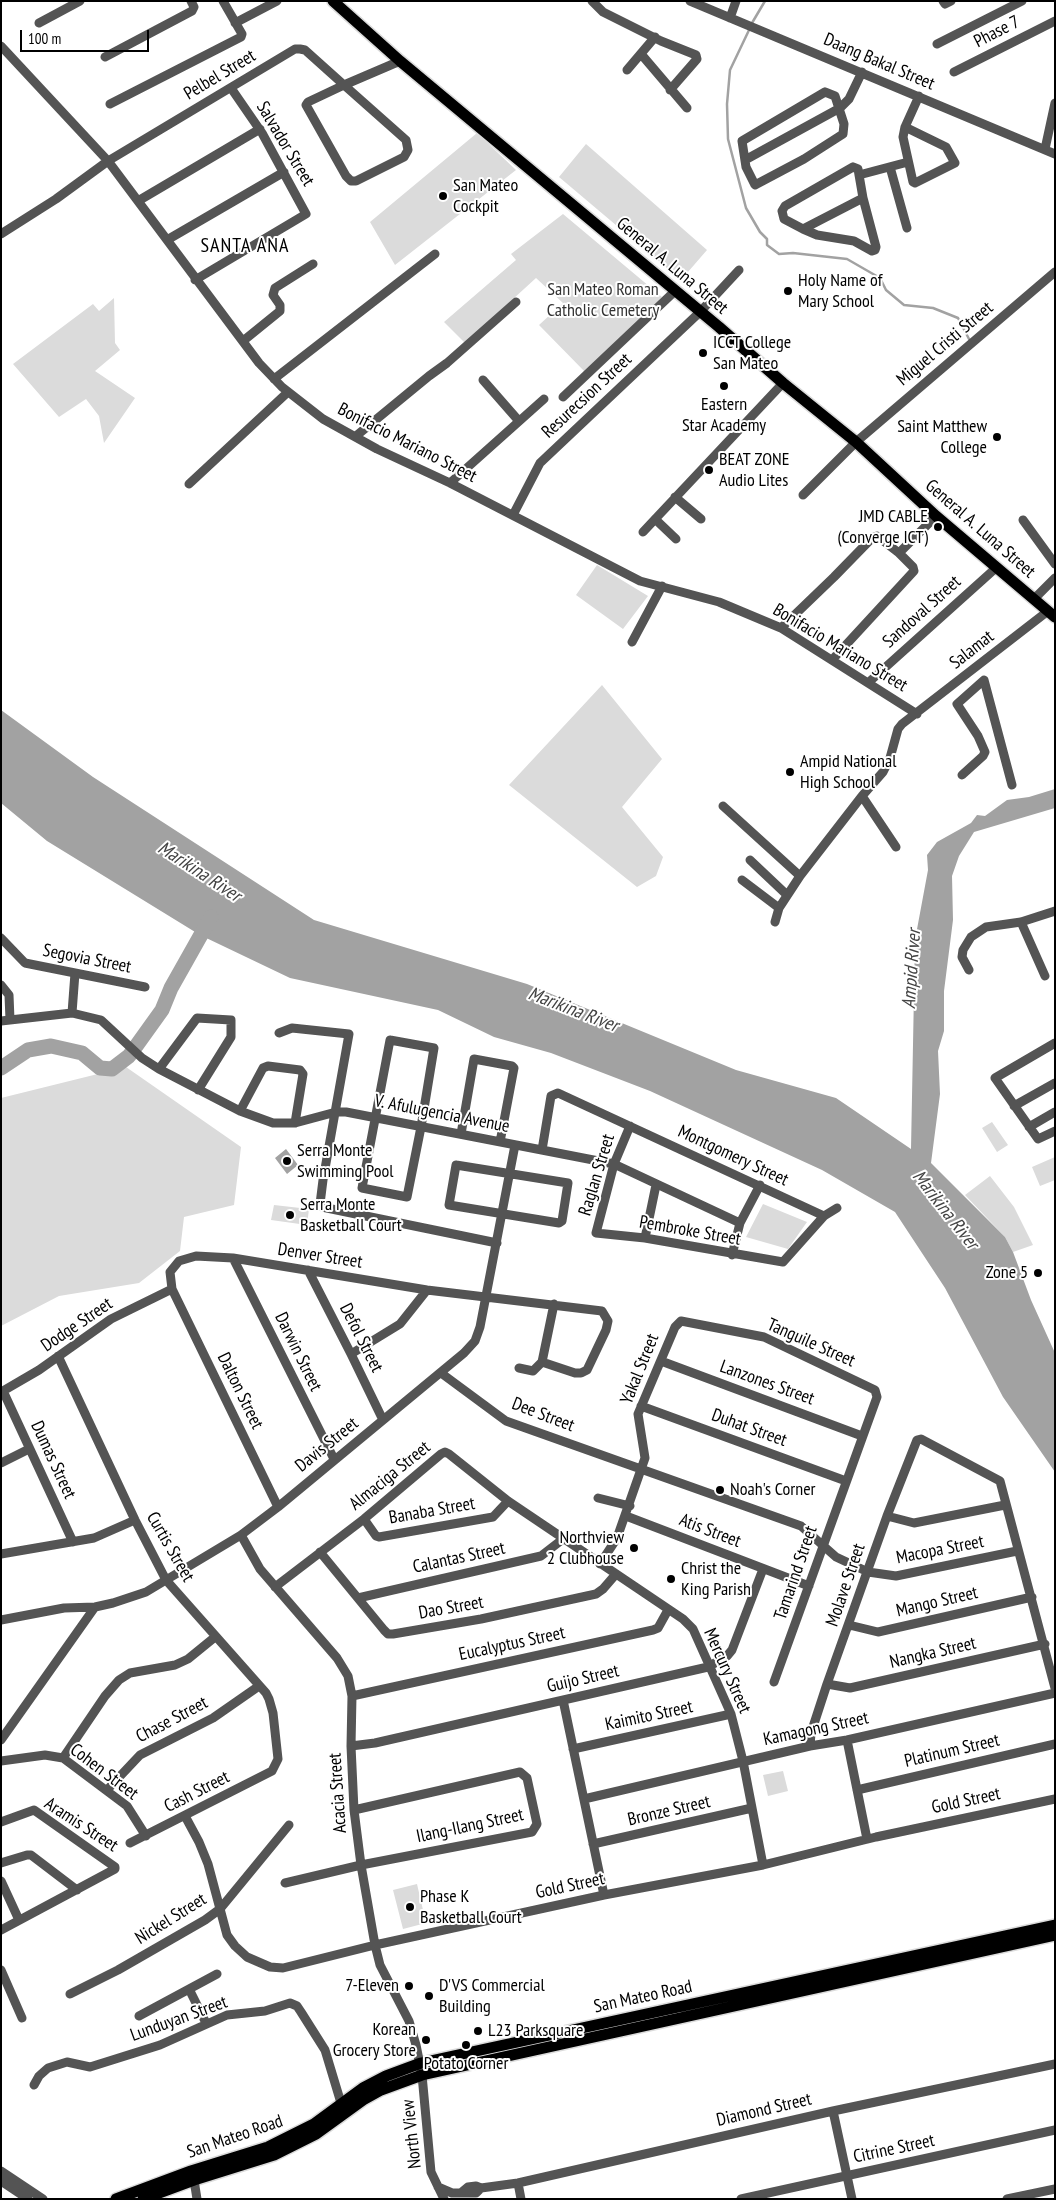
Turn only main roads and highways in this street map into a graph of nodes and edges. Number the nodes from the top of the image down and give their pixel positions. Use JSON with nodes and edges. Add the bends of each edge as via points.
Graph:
{"nodes":[{"id":1,"x":333,"y":1,"type":"edge"},
{"id":2,"x":1051,"y":614,"type":"edge"},
{"id":3,"x":1055,"y":1924,"type":"edge"},
{"id":4,"x":1055,"y":1935,"type":"edge"},
{"id":5,"x":422,"y":2069,"type":"junction"},
{"id":6,"x":116,"y":2199,"type":"edge"},
{"id":7,"x":143,"y":2199,"type":"edge"}],
"edges":[{"from":1,"to":2,"type":"main road","name":"General A. Luna Street","via":[[400,61],[856,442],[936,516]]},
{"from":3,"to":5,"type":"main road","name":"San Mateo Road"},
{"from":4,"to":5,"type":"main road","name":"San Mateo Road"},
{"from":5,"to":6,"type":"main road","name":"San Mateo Road","via":[[386,2076],[356,2092],[300,2132],[268,2147]]},
{"from":5,"to":7,"type":"main road","name":"San Mateo Road","via":[[363,2100],[296,2145]]}]}
